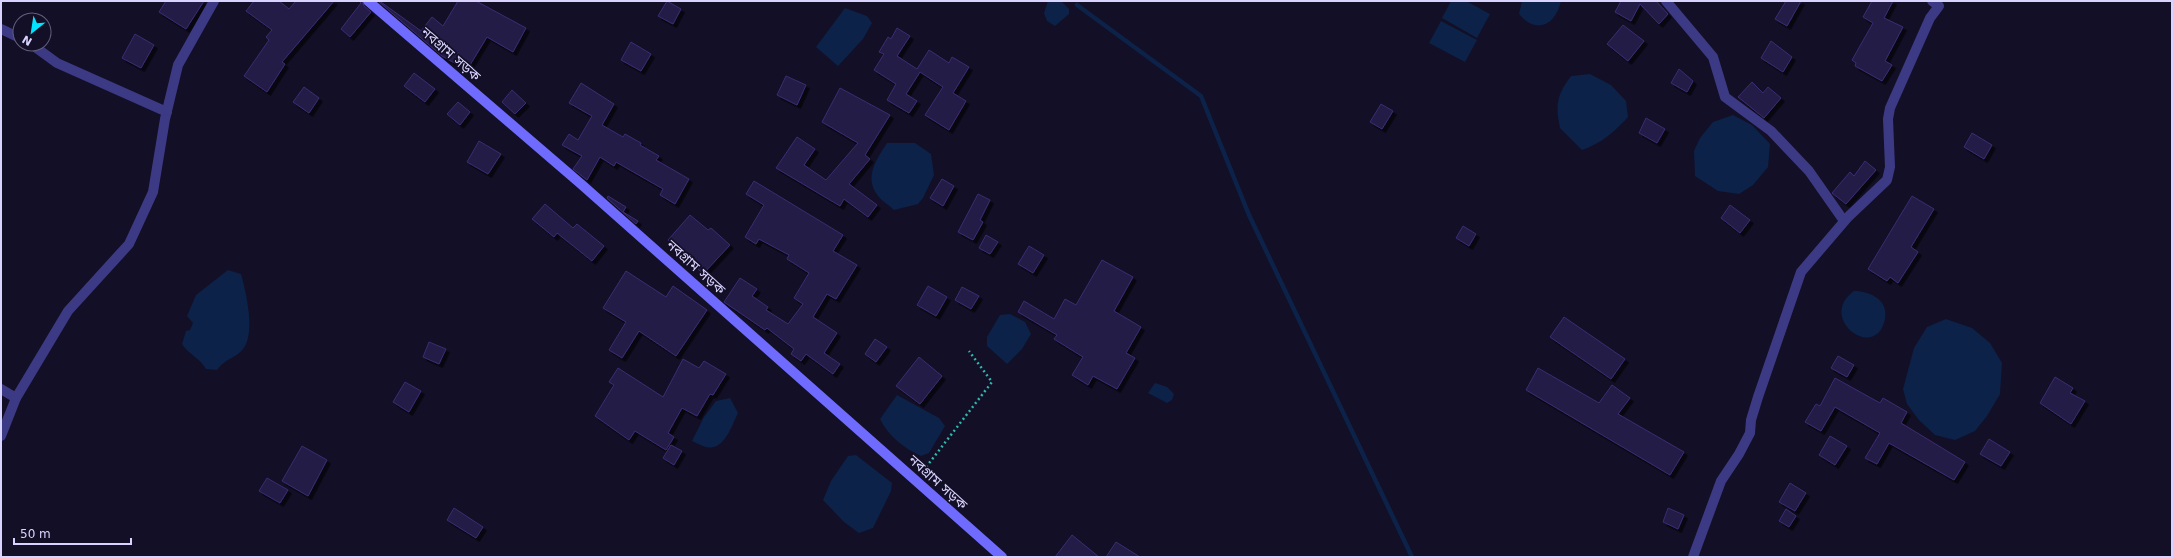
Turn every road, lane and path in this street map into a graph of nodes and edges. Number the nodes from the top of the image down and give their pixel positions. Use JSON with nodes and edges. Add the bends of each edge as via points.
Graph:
{"nodes":[{"id":1,"x":214,"y":1,"type":"edge"},
{"id":2,"x":368,"y":1,"type":"edge"},
{"id":3,"x":1666,"y":1,"type":"edge"},
{"id":4,"x":1932,"y":1,"type":"edge"},
{"id":5,"x":1,"y":29,"type":"edge"},
{"id":6,"x":12,"y":34,"type":"edge"},
{"id":7,"x":42,"y":52,"type":"edge"},
{"id":8,"x":167,"y":112,"type":"junction"},
{"id":9,"x":1844,"y":221,"type":"junction"},
{"id":10,"x":969,"y":351,"type":"dead end"},
{"id":11,"x":1,"y":389,"type":"edge"},
{"id":12,"x":16,"y":398,"type":"junction"},
{"id":13,"x":1,"y":436,"type":"edge"},
{"id":14,"x":916,"y":480,"type":"junction"},
{"id":15,"x":1002,"y":557,"type":"edge"},
{"id":16,"x":1693,"y":557,"type":"edge"}],
"edges":[{"from":1,"to":8,"type":"street","via":[[178,65]]},
{"from":2,"to":14,"type":"main road","name":"নবগ্রাম সড়ক","via":[[581,184]]},
{"from":3,"to":9,"type":"street","via":[[1713,57],[1725,97],[1771,131],[1809,171]]},
{"from":4,"to":9,"type":"street","via":[[1938,6],[1930,18],[1890,108],[1890,167],[1887,180]]},
{"from":5,"to":6,"type":"street"},
{"from":7,"to":8,"type":"street","via":[[57,63]]},
{"from":8,"to":12,"type":"street","via":[[153,192],[129,244],[68,311]]},
{"from":9,"to":16,"type":"street","via":[[1801,272],[1758,397],[1750,433],[1740,454],[1721,482]]},
{"from":10,"to":14,"type":"path","via":[[992,382]]},
{"from":11,"to":12,"type":"street"},
{"from":12,"to":13,"type":"street"},
{"from":14,"to":15,"type":"main road","name":"নবগ্রাম সড়ক"}]}
